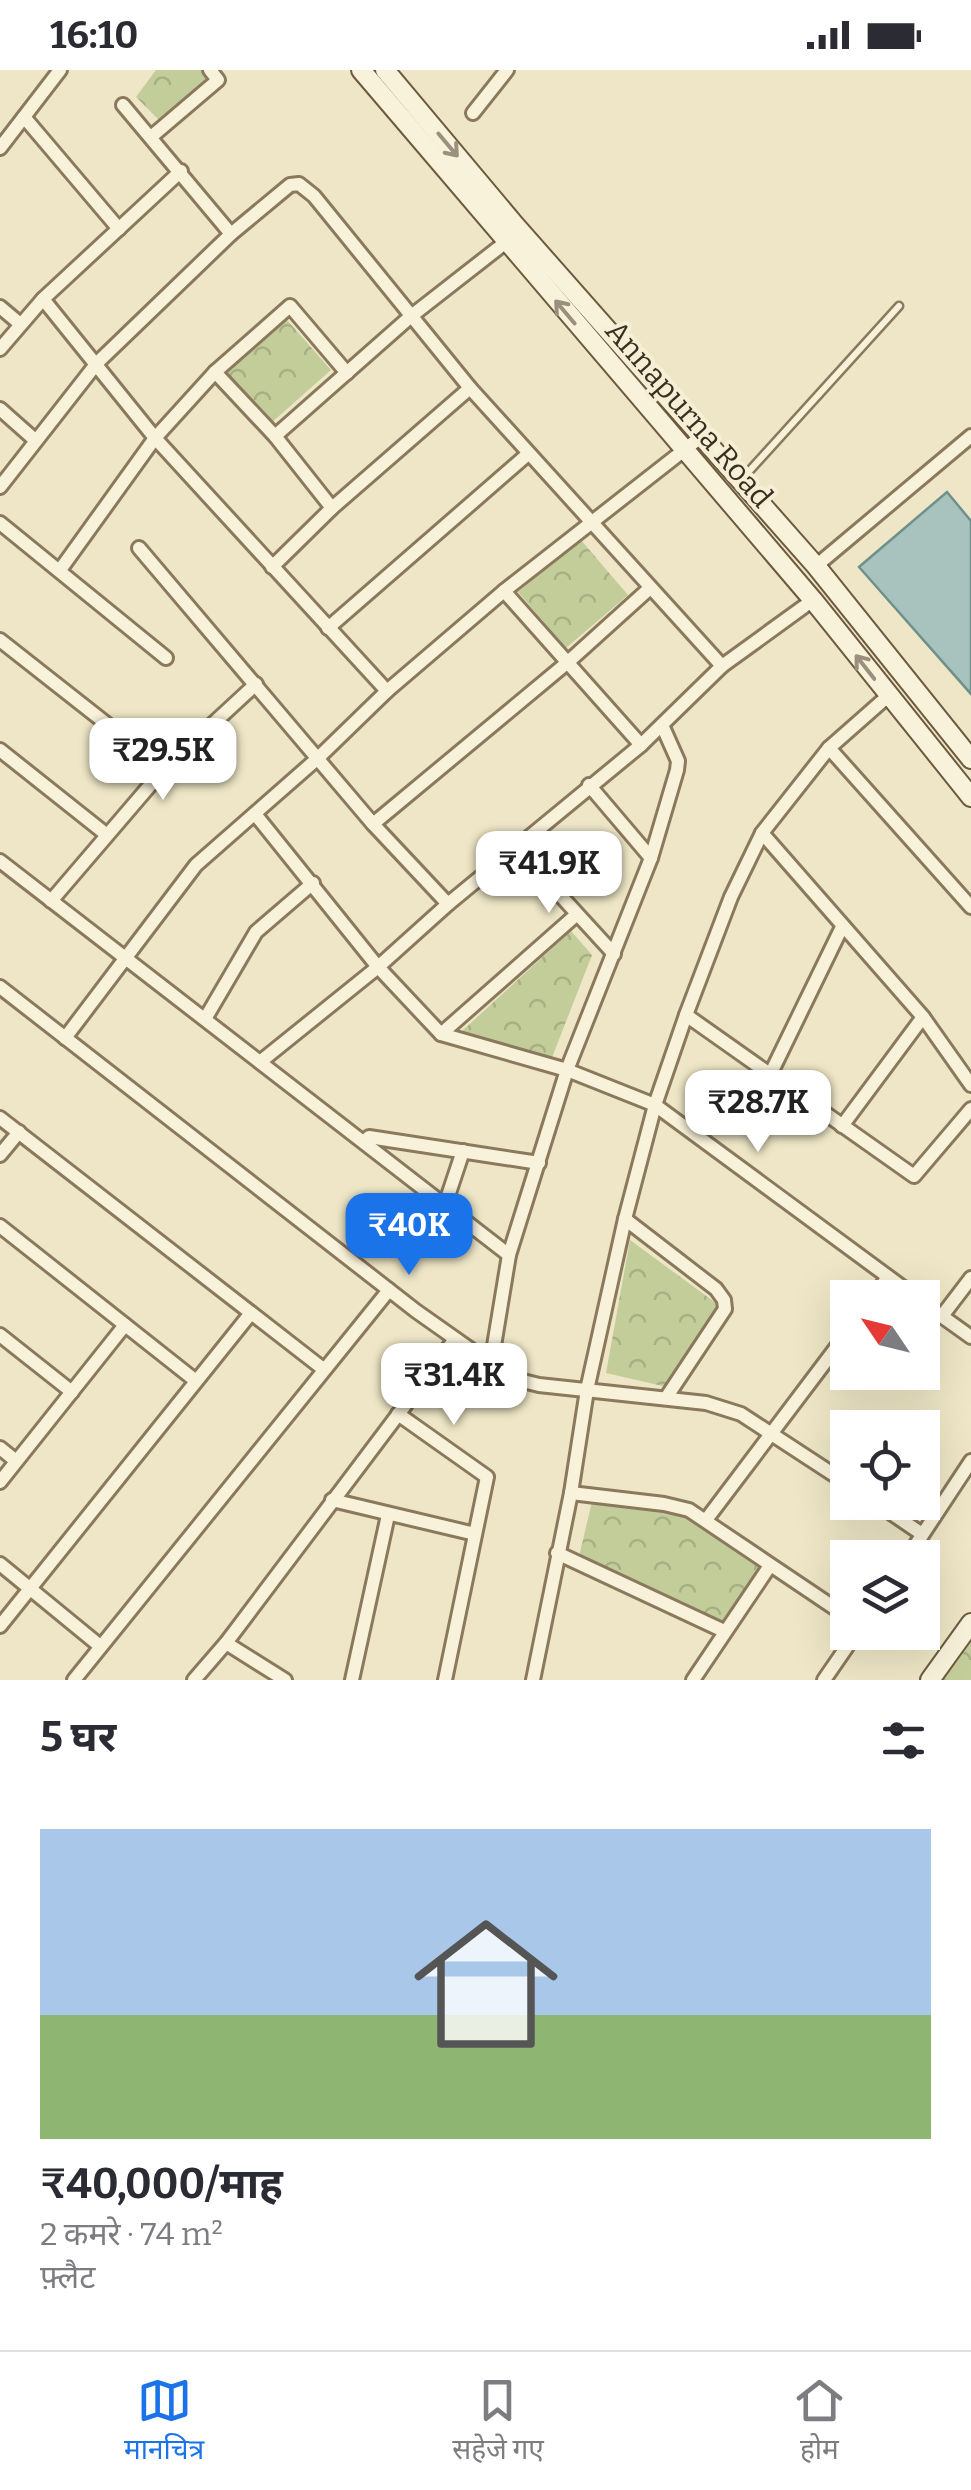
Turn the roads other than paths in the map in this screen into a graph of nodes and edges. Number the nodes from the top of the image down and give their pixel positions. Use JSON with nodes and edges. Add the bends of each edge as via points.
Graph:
{"nodes":[{"id":1,"x":60,"y":70,"type":"edge"},
{"id":2,"x":210,"y":70,"type":"edge"},
{"id":3,"x":361,"y":70,"type":"edge"},
{"id":4,"x":385,"y":70,"type":"edge"},
{"id":5,"x":507,"y":70,"type":"edge"},
{"id":6,"x":124,"y":106,"type":"dead end"},
{"id":7,"x":472,"y":113,"type":"dead end"},
{"id":8,"x":24,"y":117,"type":"junction"},
{"id":9,"x":151,"y":136,"type":"junction"},
{"id":10,"x":0,"y":148,"type":"edge"},
{"id":11,"x":181,"y":171,"type":"junction"},
{"id":12,"x":119,"y":229,"type":"junction"},
{"id":13,"x":231,"y":234,"type":"junction"},
{"id":14,"x":506,"y":242,"type":"junction"},
{"id":15,"x":43,"y":299,"type":"junction"},
{"id":16,"x":899,"y":306,"type":"dead end"},
{"id":17,"x":0,"y":308,"type":"edge"},
{"id":18,"x":410,"y":317,"type":"junction"},
{"id":19,"x":19,"y":322,"type":"junction"},
{"id":20,"x":0,"y":348,"type":"edge"},
{"id":21,"x":97,"y":363,"type":"junction"},
{"id":22,"x":215,"y":372,"type":"junction"},
{"id":23,"x":347,"y":373,"type":"junction"},
{"id":24,"x":470,"y":388,"type":"junction"},
{"id":25,"x":0,"y":409,"type":"edge"},
{"id":26,"x":275,"y":436,"type":"junction"},
{"id":27,"x":702,"y":436,"type":"junction"},
{"id":28,"x":971,"y":436,"type":"edge"},
{"id":29,"x":156,"y":438,"type":"junction"},
{"id":30,"x":35,"y":440,"type":"junction"},
{"id":31,"x":684,"y":452,"type":"junction"},
{"id":32,"x":528,"y":454,"type":"junction"},
{"id":33,"x":741,"y":480,"type":"junction"},
{"id":34,"x":0,"y":486,"type":"edge"},
{"id":35,"x":332,"y":508,"type":"junction"},
{"id":36,"x":592,"y":522,"type":"junction"},
{"id":37,"x":0,"y":523,"type":"edge"},
{"id":38,"x":139,"y":548,"type":"dead end"},
{"id":39,"x":816,"y":566,"type":"junction"},
{"id":40,"x":272,"y":567,"type":"junction"},
{"id":41,"x":60,"y":570,"type":"junction"},
{"id":42,"x":650,"y":588,"type":"junction"},
{"id":43,"x":504,"y":591,"type":"junction"},
{"id":44,"x":813,"y":600,"type":"junction"},
{"id":45,"x":328,"y":628,"type":"junction"},
{"id":46,"x":0,"y":640,"type":"edge"},
{"id":47,"x":166,"y":658,"type":"dead end"},
{"id":48,"x":568,"y":662,"type":"junction"},
{"id":49,"x":722,"y":666,"type":"junction"},
{"id":50,"x":256,"y":684,"type":"junction"},
{"id":51,"x":387,"y":691,"type":"junction"},
{"id":52,"x":888,"y":696,"type":"junction"},
{"id":53,"x":662,"y":725,"type":"junction"},
{"id":54,"x":641,"y":745,"type":"junction"},
{"id":55,"x":829,"y":748,"type":"junction"},
{"id":56,"x":0,"y":750,"type":"edge"},
{"id":57,"x":318,"y":758,"type":"junction"},
{"id":58,"x":971,"y":759,"type":"edge"},
{"id":59,"x":164,"y":769,"type":"junction"},
{"id":60,"x":588,"y":785,"type":"junction"},
{"id":61,"x":971,"y":797,"type":"edge"},
{"id":62,"x":255,"y":814,"type":"junction"},
{"id":63,"x":373,"y":824,"type":"junction"},
{"id":64,"x":762,"y":833,"type":"junction"},
{"id":65,"x":108,"y":835,"type":"junction"},
{"id":66,"x":517,"y":848,"type":"junction"},
{"id":67,"x":651,"y":858,"type":"junction"},
{"id":68,"x":0,"y":861,"type":"edge"},
{"id":69,"x":313,"y":883,"type":"junction"},
{"id":70,"x":51,"y":901,"type":"junction"},
{"id":71,"x":448,"y":904,"type":"junction"},
{"id":72,"x":971,"y":907,"type":"edge"},
{"id":73,"x":576,"y":915,"type":"junction"},
{"id":74,"x":842,"y":926,"type":"junction"},
{"id":75,"x":614,"y":954,"type":"junction"},
{"id":76,"x":126,"y":956,"type":"junction"},
{"id":77,"x":378,"y":966,"type":"junction"},
{"id":78,"x":6,"y":991,"type":"edge"},
{"id":79,"x":0,"y":1010,"type":"edge"},
{"id":80,"x":686,"y":1015,"type":"junction"},
{"id":81,"x":923,"y":1017,"type":"junction"},
{"id":82,"x":205,"y":1019,"type":"junction"},
{"id":83,"x":440,"y":1034,"type":"junction"},
{"id":84,"x":65,"y":1038,"type":"junction"},
{"id":85,"x":260,"y":1062,"type":"junction"},
{"id":86,"x":567,"y":1070,"type":"junction"},
{"id":87,"x":770,"y":1076,"type":"junction"},
{"id":88,"x":971,"y":1085,"type":"edge"},
{"id":89,"x":655,"y":1105,"type":"junction"},
{"id":90,"x":971,"y":1109,"type":"edge"},
{"id":91,"x":0,"y":1118,"type":"edge"},
{"id":92,"x":842,"y":1126,"type":"junction"},
{"id":93,"x":18,"y":1132,"type":"junction"},
{"id":94,"x":364,"y":1142,"type":"junction"},
{"id":95,"x":463,"y":1151,"type":"junction"},
{"id":96,"x":0,"y":1155,"type":"edge"},
{"id":97,"x":540,"y":1162,"type":"junction"},
{"id":98,"x":445,"y":1205,"type":"junction"},
{"id":99,"x":625,"y":1219,"type":"junction"},
{"id":100,"x":0,"y":1226,"type":"edge"},
{"id":101,"x":509,"y":1254,"type":"junction"},
{"id":102,"x":888,"y":1277,"type":"junction"},
{"id":103,"x":971,"y":1278,"type":"edge"},
{"id":104,"x":886,"y":1280,"type":"edge"},
{"id":105,"x":892,"y":1280,"type":"edge"},
{"id":106,"x":389,"y":1290,"type":"junction"},
{"id":107,"x":251,"y":1313,"type":"junction"},
{"id":108,"x":942,"y":1316,"type":"joint"},
{"id":109,"x":125,"y":1325,"type":"junction"},
{"id":110,"x":0,"y":1335,"type":"edge"},
{"id":111,"x":971,"y":1337,"type":"edge"},
{"id":112,"x":456,"y":1338,"type":"junction"},
{"id":113,"x":830,"y":1356,"type":"edge"},
{"id":114,"x":491,"y":1364,"type":"junction"},
{"id":115,"x":322,"y":1368,"type":"junction"},
{"id":116,"x":196,"y":1381,"type":"junction"},
{"id":117,"x":587,"y":1390,"type":"junction"},
{"id":118,"x":72,"y":1392,"type":"junction"},
{"id":119,"x":666,"y":1398,"type":"junction"},
{"id":120,"x":398,"y":1414,"type":"junction"},
{"id":121,"x":773,"y":1434,"type":"junction"},
{"id":122,"x":0,"y":1448,"type":"edge"},
{"id":123,"x":16,"y":1461,"type":"junction"},
{"id":124,"x":971,"y":1461,"type":"edge"},
{"id":125,"x":830,"y":1472,"type":"edge"},
{"id":126,"x":0,"y":1482,"type":"edge"},
{"id":127,"x":571,"y":1494,"type":"junction"},
{"id":128,"x":332,"y":1500,"type":"junction"},
{"id":129,"x":388,"y":1515,"type":"junction"},
{"id":130,"x":706,"y":1520,"type":"junction"},
{"id":131,"x":901,"y":1520,"type":"edge"},
{"id":132,"x":475,"y":1534,"type":"junction"},
{"id":133,"x":922,"y":1534,"type":"junction"},
{"id":134,"x":918,"y":1540,"type":"edge"},
{"id":135,"x":557,"y":1553,"type":"junction"},
{"id":136,"x":0,"y":1564,"type":"edge"},
{"id":137,"x":769,"y":1566,"type":"junction"},
{"id":138,"x":28,"y":1588,"type":"junction"},
{"id":139,"x":830,"y":1605,"type":"edge"},
{"id":140,"x":971,"y":1622,"type":"edge"},
{"id":141,"x":0,"y":1626,"type":"edge"},
{"id":142,"x":724,"y":1631,"type":"junction"},
{"id":143,"x":226,"y":1643,"type":"junction"},
{"id":144,"x":100,"y":1646,"type":"junction"},
{"id":145,"x":845,"y":1650,"type":"edge"},
{"id":146,"x":538,"y":1678,"type":"edge"},
{"id":147,"x":74,"y":1680,"type":"edge"},
{"id":148,"x":194,"y":1680,"type":"edge"},
{"id":149,"x":285,"y":1680,"type":"edge"},
{"id":150,"x":352,"y":1680,"type":"edge"},
{"id":151,"x":445,"y":1680,"type":"edge"},
{"id":152,"x":693,"y":1680,"type":"edge"},
{"id":153,"x":824,"y":1680,"type":"edge"},
{"id":154,"x":930,"y":1680,"type":"edge"}],
"edges":[{"from":1,"to":8,"type":"street"},
{"from":2,"to":9,"type":"street","via":[[218,80]]},
{"from":3,"to":14,"type":"main road","name":"Annapurna Road"},
{"from":4,"to":27,"type":"main road","name":"Annapurna Road","one_way":true},
{"from":5,"to":7,"type":"street"},
{"from":6,"to":9,"type":"street"},
{"from":8,"to":10,"type":"street"},
{"from":8,"to":12,"type":"street"},
{"from":9,"to":11,"type":"street"},
{"from":11,"to":12,"type":"street"},
{"from":11,"to":13,"type":"street"},
{"from":12,"to":15,"type":"street"},
{"from":13,"to":18,"type":"street","via":[[298,184]]},
{"from":13,"to":21,"type":"street"},
{"from":14,"to":18,"type":"street"},
{"from":31,"to":14,"type":"main road","name":"Annapurna Road","one_way":true},
{"from":15,"to":19,"type":"street"},
{"from":15,"to":21,"type":"street"},
{"from":16,"to":33,"type":"lane"},
{"from":17,"to":19,"type":"street"},
{"from":18,"to":23,"type":"street"},
{"from":18,"to":24,"type":"street"},
{"from":19,"to":20,"type":"street"},
{"from":21,"to":29,"type":"street"},
{"from":21,"to":30,"type":"street"},
{"from":22,"to":23,"type":"street","via":[[290,306]]},
{"from":22,"to":26,"type":"street"},
{"from":22,"to":29,"type":"street"},
{"from":23,"to":26,"type":"street"},
{"from":24,"to":32,"type":"street"},
{"from":24,"to":35,"type":"street"},
{"from":25,"to":30,"type":"street"},
{"from":26,"to":35,"type":"street"},
{"from":27,"to":31,"type":"street"},
{"from":27,"to":33,"type":"main road","name":"Annapurna Road"},
{"from":28,"to":39,"type":"street"},
{"from":29,"to":40,"type":"street"},
{"from":29,"to":41,"type":"street"},
{"from":30,"to":34,"type":"street"},
{"from":31,"to":36,"type":"street"},
{"from":31,"to":44,"type":"main road","name":"Annapurna Road"},
{"from":32,"to":36,"type":"street"},
{"from":32,"to":45,"type":"street"},
{"from":33,"to":39,"type":"main road","name":"Annapurna Road"},
{"from":35,"to":40,"type":"street"},
{"from":36,"to":42,"type":"street"},
{"from":36,"to":43,"type":"street"},
{"from":37,"to":41,"type":"street"},
{"from":38,"to":50,"type":"street"},
{"from":39,"to":58,"type":"main road","name":"Annapurna Road"},
{"from":40,"to":45,"type":"street"},
{"from":41,"to":47,"type":"street"},
{"from":42,"to":48,"type":"street"},
{"from":42,"to":49,"type":"street"},
{"from":43,"to":48,"type":"street"},
{"from":43,"to":51,"type":"street"},
{"from":44,"to":49,"type":"street"},
{"from":52,"to":44,"type":"main road","name":"Annapurna Road","one_way":true},
{"from":45,"to":51,"type":"street"},
{"from":46,"to":59,"type":"street"},
{"from":48,"to":54,"type":"street"},
{"from":48,"to":63,"type":"street"},
{"from":49,"to":53,"type":"street"},
{"from":50,"to":57,"type":"street"},
{"from":50,"to":59,"type":"street"},
{"from":51,"to":57,"type":"street"},
{"from":52,"to":55,"type":"street"},
{"from":52,"to":61,"type":"main road","name":"Annapurna Road"},
{"from":53,"to":54,"type":"street"},
{"from":53,"to":67,"type":"street","via":[[678,762]]},
{"from":54,"to":60,"type":"street"},
{"from":55,"to":64,"type":"street"},
{"from":55,"to":72,"type":"street"},
{"from":56,"to":65,"type":"street"},
{"from":57,"to":62,"type":"street"},
{"from":57,"to":63,"type":"street"},
{"from":59,"to":65,"type":"street"},
{"from":60,"to":66,"type":"street"},
{"from":60,"to":67,"type":"street"},
{"from":62,"to":69,"type":"street"},
{"from":62,"to":76,"type":"street","via":[[196,865]]},
{"from":63,"to":71,"type":"street"},
{"from":64,"to":74,"type":"street"},
{"from":64,"to":80,"type":"street"},
{"from":65,"to":70,"type":"street"},
{"from":66,"to":71,"type":"street"},
{"from":66,"to":73,"type":"street"},
{"from":67,"to":75,"type":"street"},
{"from":68,"to":70,"type":"street"},
{"from":69,"to":77,"type":"street"},
{"from":69,"to":82,"type":"street","via":[[256,932]]},
{"from":70,"to":76,"type":"street"},
{"from":71,"to":77,"type":"street"},
{"from":73,"to":75,"type":"street"},
{"from":73,"to":83,"type":"street"},
{"from":74,"to":81,"type":"street"},
{"from":74,"to":87,"type":"street"},
{"from":75,"to":86,"type":"street"},
{"from":76,"to":82,"type":"street"},
{"from":76,"to":84,"type":"street"},
{"from":77,"to":83,"type":"street"},
{"from":77,"to":85,"type":"street"},
{"from":78,"to":79,"type":"street"},
{"from":78,"to":84,"type":"street"},
{"from":80,"to":87,"type":"street"},
{"from":80,"to":89,"type":"street"},
{"from":81,"to":88,"type":"street"},
{"from":81,"to":92,"type":"street"},
{"from":82,"to":85,"type":"street"},
{"from":83,"to":86,"type":"street"},
{"from":84,"to":106,"type":"street"},
{"from":85,"to":94,"type":"street"},
{"from":86,"to":89,"type":"street"},
{"from":86,"to":97,"type":"street"},
{"from":87,"to":92,"type":"street"},
{"from":89,"to":99,"type":"street"},
{"from":89,"to":102,"type":"street"},
{"from":90,"to":92,"type":"street","via":[[914,1176]]},
{"from":91,"to":93,"type":"street"},
{"from":93,"to":96,"type":"street"},
{"from":93,"to":107,"type":"street"},
{"from":94,"to":95,"type":"street","via":[[369,1137]]},
{"from":94,"to":98,"type":"street"},
{"from":95,"to":97,"type":"street"},
{"from":95,"to":98,"type":"street"},
{"from":97,"to":101,"type":"street"},
{"from":98,"to":101,"type":"street"},
{"from":99,"to":117,"type":"street"},
{"from":99,"to":119,"type":"street","via":[[725,1303]]},
{"from":100,"to":109,"type":"street"},
{"from":101,"to":114,"type":"street"},
{"from":102,"to":104,"type":"street"},
{"from":102,"to":105,"type":"street"},
{"from":103,"to":108,"type":"street"},
{"from":106,"to":112,"type":"street"},
{"from":106,"to":115,"type":"street"},
{"from":107,"to":115,"type":"street"},
{"from":107,"to":116,"type":"street"},
{"from":108,"to":111,"type":"street"},
{"from":109,"to":116,"type":"street"},
{"from":109,"to":118,"type":"street"},
{"from":110,"to":118,"type":"street"},
{"from":112,"to":114,"type":"street"},
{"from":112,"to":120,"type":"street"},
{"from":113,"to":121,"type":"street"},
{"from":114,"to":117,"type":"street","via":[[525,1382]]},
{"from":115,"to":144,"type":"street"},
{"from":116,"to":138,"type":"street"},
{"from":117,"to":119,"type":"street"},
{"from":117,"to":127,"type":"street"},
{"from":118,"to":123,"type":"street"},
{"from":119,"to":121,"type":"street","via":[[742,1414]]},
{"from":120,"to":128,"type":"street"},
{"from":120,"to":132,"type":"street","via":[[487,1477]]},
{"from":121,"to":125,"type":"street"},
{"from":121,"to":130,"type":"street"},
{"from":122,"to":123,"type":"street"},
{"from":123,"to":126,"type":"street"},
{"from":124,"to":133,"type":"street"},
{"from":127,"to":130,"type":"street","via":[[664,1504]]},
{"from":127,"to":135,"type":"street"},
{"from":128,"to":129,"type":"street"},
{"from":128,"to":143,"type":"street"},
{"from":129,"to":132,"type":"street"},
{"from":129,"to":150,"type":"street"},
{"from":130,"to":137,"type":"street"},
{"from":131,"to":133,"type":"street"},
{"from":132,"to":151,"type":"street"},
{"from":133,"to":134,"type":"street"},
{"from":135,"to":142,"type":"street"},
{"from":135,"to":146,"type":"street"},
{"from":136,"to":138,"type":"street"},
{"from":137,"to":139,"type":"street"},
{"from":137,"to":142,"type":"street"},
{"from":138,"to":141,"type":"street"},
{"from":138,"to":144,"type":"street"},
{"from":140,"to":154,"type":"main road"},
{"from":142,"to":152,"type":"street"},
{"from":143,"to":148,"type":"street"},
{"from":143,"to":149,"type":"street"},
{"from":144,"to":147,"type":"street"},
{"from":145,"to":153,"type":"street"}]}
